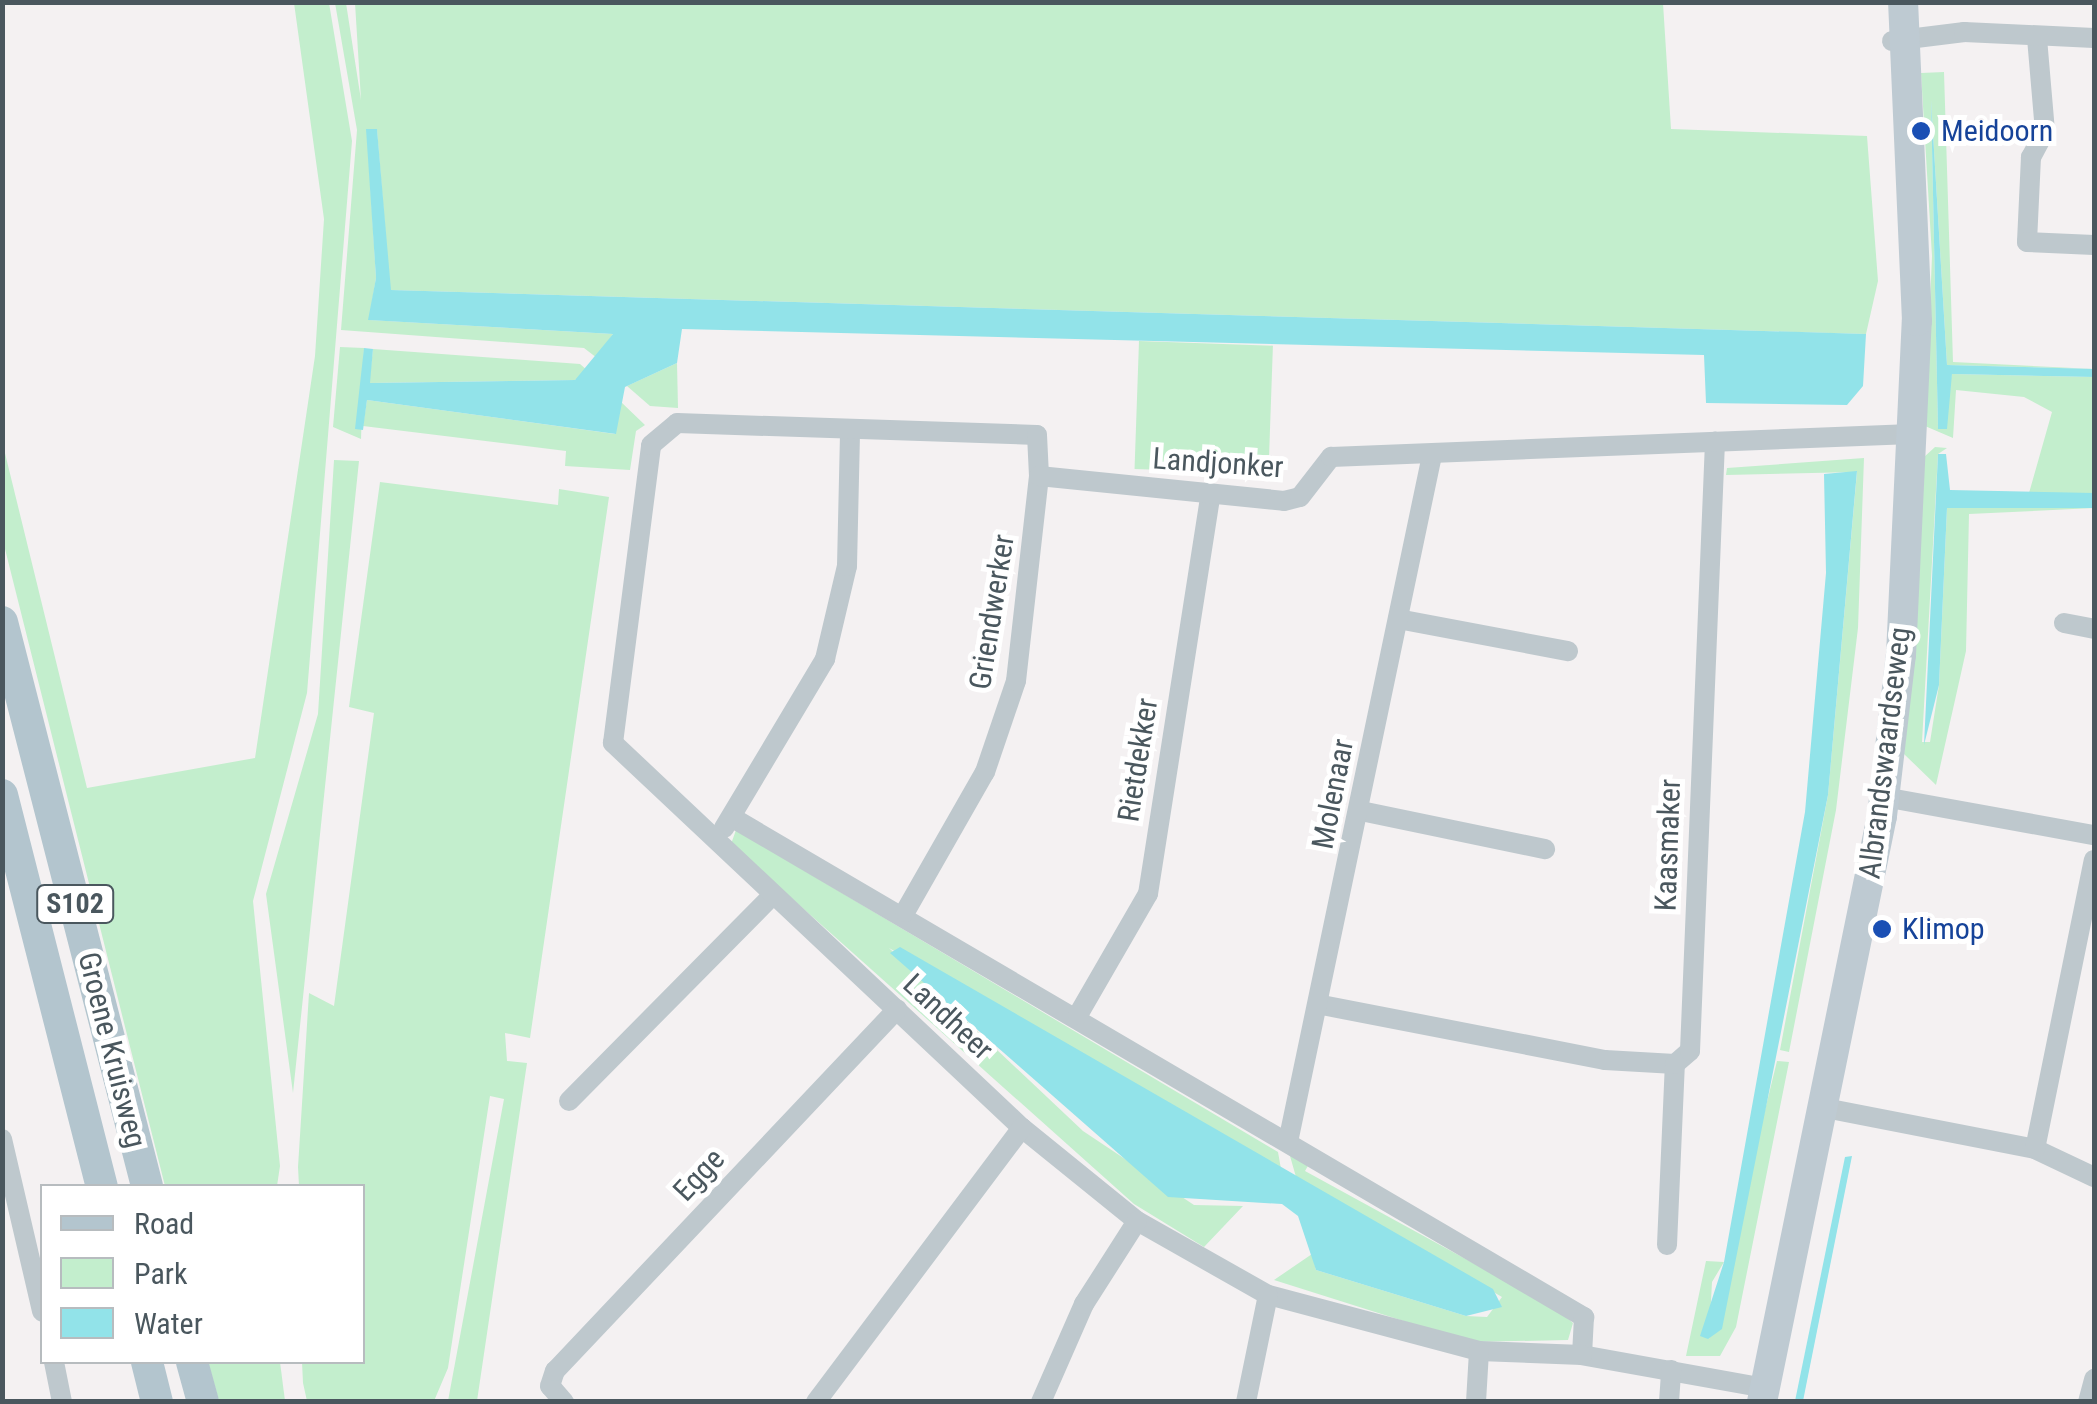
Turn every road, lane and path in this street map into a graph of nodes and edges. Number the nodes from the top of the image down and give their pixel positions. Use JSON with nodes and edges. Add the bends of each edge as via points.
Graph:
{"nodes":[{"id":1,"x":1885,"y":2,"type":"edge"},
{"id":2,"x":1903,"y":2,"type":"edge"},
{"id":3,"x":2037,"y":38,"type":"junction"},
{"id":4,"x":2094,"y":38,"type":"edge"},
{"id":5,"x":1899,"y":41,"type":"junction"},
{"id":6,"x":2094,"y":245,"type":"edge"},
{"id":7,"x":850,"y":431,"type":"junction"},
{"id":8,"x":1912,"y":434,"type":"junction"},
{"id":9,"x":1715,"y":442,"type":"junction"},
{"id":10,"x":1432,"y":455,"type":"junction"},
{"id":11,"x":1039,"y":476,"type":"junction"},
{"id":12,"x":1210,"y":496,"type":"junction"},
{"id":13,"x":1398,"y":619,"type":"junction"},
{"id":14,"x":2,"y":622,"type":"edge"},
{"id":15,"x":2064,"y":623,"type":"dead end"},
{"id":16,"x":2094,"y":629,"type":"edge"},
{"id":17,"x":1568,"y":652,"type":"dead end"},
{"id":18,"x":2,"y":794,"type":"edge"},
{"id":19,"x":1884,"y":797,"type":"junction"},
{"id":20,"x":1361,"y":811,"type":"junction"},
{"id":21,"x":732,"y":818,"type":"junction"},
{"id":22,"x":2094,"y":835,"type":"edge"},
{"id":23,"x":716,"y":838,"type":"junction"},
{"id":24,"x":1545,"y":849,"type":"dead end"},
{"id":25,"x":2094,"y":860,"type":"edge"},
{"id":26,"x":772,"y":896,"type":"junction"},
{"id":27,"x":905,"y":912,"type":"junction"},
{"id":28,"x":1322,"y":1005,"type":"junction"},
{"id":29,"x":896,"y":1009,"type":"junction"},
{"id":30,"x":1078,"y":1015,"type":"junction"},
{"id":31,"x":1675,"y":1064,"type":"junction"},
{"id":32,"x":569,"y":1101,"type":"dead end"},
{"id":33,"x":1825,"y":1108,"type":"junction"},
{"id":34,"x":1022,"y":1128,"type":"junction"},
{"id":35,"x":2,"y":1139,"type":"edge"},
{"id":36,"x":1288,"y":1142,"type":"junction"},
{"id":37,"x":2035,"y":1149,"type":"junction"},
{"id":38,"x":2094,"y":1177,"type":"edge"},
{"id":39,"x":101,"y":1184,"type":"edge"},
{"id":40,"x":147,"y":1184,"type":"edge"},
{"id":41,"x":1138,"y":1220,"type":"junction"},
{"id":42,"x":1667,"y":1245,"type":"dead end"},
{"id":43,"x":1268,"y":1295,"type":"junction"},
{"id":44,"x":40,"y":1302,"type":"edge"},
{"id":45,"x":1479,"y":1351,"type":"junction"},
{"id":46,"x":1582,"y":1355,"type":"junction"},
{"id":47,"x":54,"y":1364,"type":"edge"},
{"id":48,"x":148,"y":1364,"type":"edge"},
{"id":49,"x":192,"y":1364,"type":"edge"},
{"id":50,"x":1671,"y":1370,"type":"junction"},
{"id":51,"x":2094,"y":1379,"type":"edge"},
{"id":52,"x":557,"y":1394,"type":"edge"},
{"id":53,"x":1764,"y":1395,"type":"edge"},
{"id":54,"x":62,"y":1402,"type":"edge"},
{"id":55,"x":157,"y":1402,"type":"edge"},
{"id":56,"x":202,"y":1402,"type":"edge"},
{"id":57,"x":816,"y":1402,"type":"edge"},
{"id":58,"x":1041,"y":1402,"type":"edge"},
{"id":59,"x":1246,"y":1402,"type":"edge"},
{"id":60,"x":1476,"y":1402,"type":"edge"},
{"id":61,"x":1670,"y":1402,"type":"edge"},
{"id":62,"x":2088,"y":1402,"type":"edge"}],
"edges":[{"from":1,"to":5,"type":"street","name":"Albrandswaardseweg"},
{"from":2,"to":5,"type":"street","name":"Albrandswaardseweg"},
{"from":3,"to":4,"type":"street"},
{"from":3,"to":5,"type":"street","via":[[1964,32]]},
{"from":3,"to":6,"type":"street","via":[[2045,131],[2030,157],[2027,242]]},
{"from":5,"to":8,"type":"street","name":"Albrandswaardseweg","via":[[1917,320]]},
{"from":7,"to":11,"type":"street","via":[[1037,435]]},
{"from":7,"to":21,"type":"street","via":[[847,566],[825,659]]},
{"from":7,"to":23,"type":"street","name":"Landheer","via":[[660,428],[613,743]]},
{"from":8,"to":9,"type":"street","name":"Landjonker"},
{"from":8,"to":19,"type":"street","name":"Albrandswaardseweg"},
{"from":9,"to":10,"type":"street","name":"Landjonker"},
{"from":9,"to":31,"type":"street","name":"Kaasmaker","via":[[1690,1051]]},
{"from":10,"to":12,"type":"street","name":"Landjonker","via":[[1330,456],[1300,497],[1284,501]]},
{"from":10,"to":13,"type":"street","name":"Molenaar"},
{"from":11,"to":12,"type":"street","name":"Landjonker"},
{"from":11,"to":27,"type":"street","name":"Griendwerker","via":[[1016,680],[985,772]]},
{"from":12,"to":30,"type":"street","name":"Rietdekker","via":[[1148,894]]},
{"from":13,"to":17,"type":"street"},
{"from":13,"to":20,"type":"street","name":"Molenaar"},
{"from":14,"to":40,"type":"main road","name":"Groene Kruisweg","number":"S102"},
{"from":15,"to":16,"type":"street"},
{"from":18,"to":39,"type":"main road","name":"Groene Kruisweg","number":"S102"},
{"from":19,"to":22,"type":"street"},
{"from":19,"to":33,"type":"street","name":"Albrandswaardseweg"},
{"from":20,"to":24,"type":"street"},
{"from":20,"to":28,"type":"street","name":"Molenaar"},
{"from":21,"to":23,"type":"street"},
{"from":21,"to":27,"type":"street","name":"Landheer"},
{"from":23,"to":26,"type":"street","name":"Landheer"},
{"from":25,"to":37,"type":"street"},
{"from":26,"to":29,"type":"street","name":"Landheer"},
{"from":26,"to":32,"type":"street"},
{"from":27,"to":30,"type":"street","name":"Landheer"},
{"from":28,"to":31,"type":"street","via":[[1605,1060]]},
{"from":28,"to":36,"type":"street","name":"Molenaar"},
{"from":29,"to":34,"type":"street","name":"Landheer"},
{"from":29,"to":52,"type":"street","name":"Egge"},
{"from":30,"to":36,"type":"street","name":"Landheer"},
{"from":31,"to":42,"type":"street","name":"Kaasmaker"},
{"from":33,"to":37,"type":"street"},
{"from":33,"to":53,"type":"street","name":"Albrandswaardseweg"},
{"from":34,"to":41,"type":"street","name":"Landheer"},
{"from":34,"to":57,"type":"street"},
{"from":35,"to":44,"type":"street"},
{"from":36,"to":46,"type":"street","name":"Landheer","via":[[1584,1317]]},
{"from":37,"to":38,"type":"street"},
{"from":41,"to":43,"type":"street","name":"Landheer"},
{"from":41,"to":58,"type":"street","via":[[1084,1304]]},
{"from":43,"to":45,"type":"street","name":"Landheer"},
{"from":43,"to":59,"type":"street"},
{"from":45,"to":46,"type":"street","name":"Landheer"},
{"from":45,"to":60,"type":"street"},
{"from":46,"to":50,"type":"street","name":"Landheer"},
{"from":47,"to":54,"type":"street"},
{"from":48,"to":55,"type":"main road"},
{"from":49,"to":56,"type":"main road"},
{"from":50,"to":53,"type":"street","name":"Landheer"},
{"from":50,"to":61,"type":"street"},
{"from":51,"to":62,"type":"street"}]}
